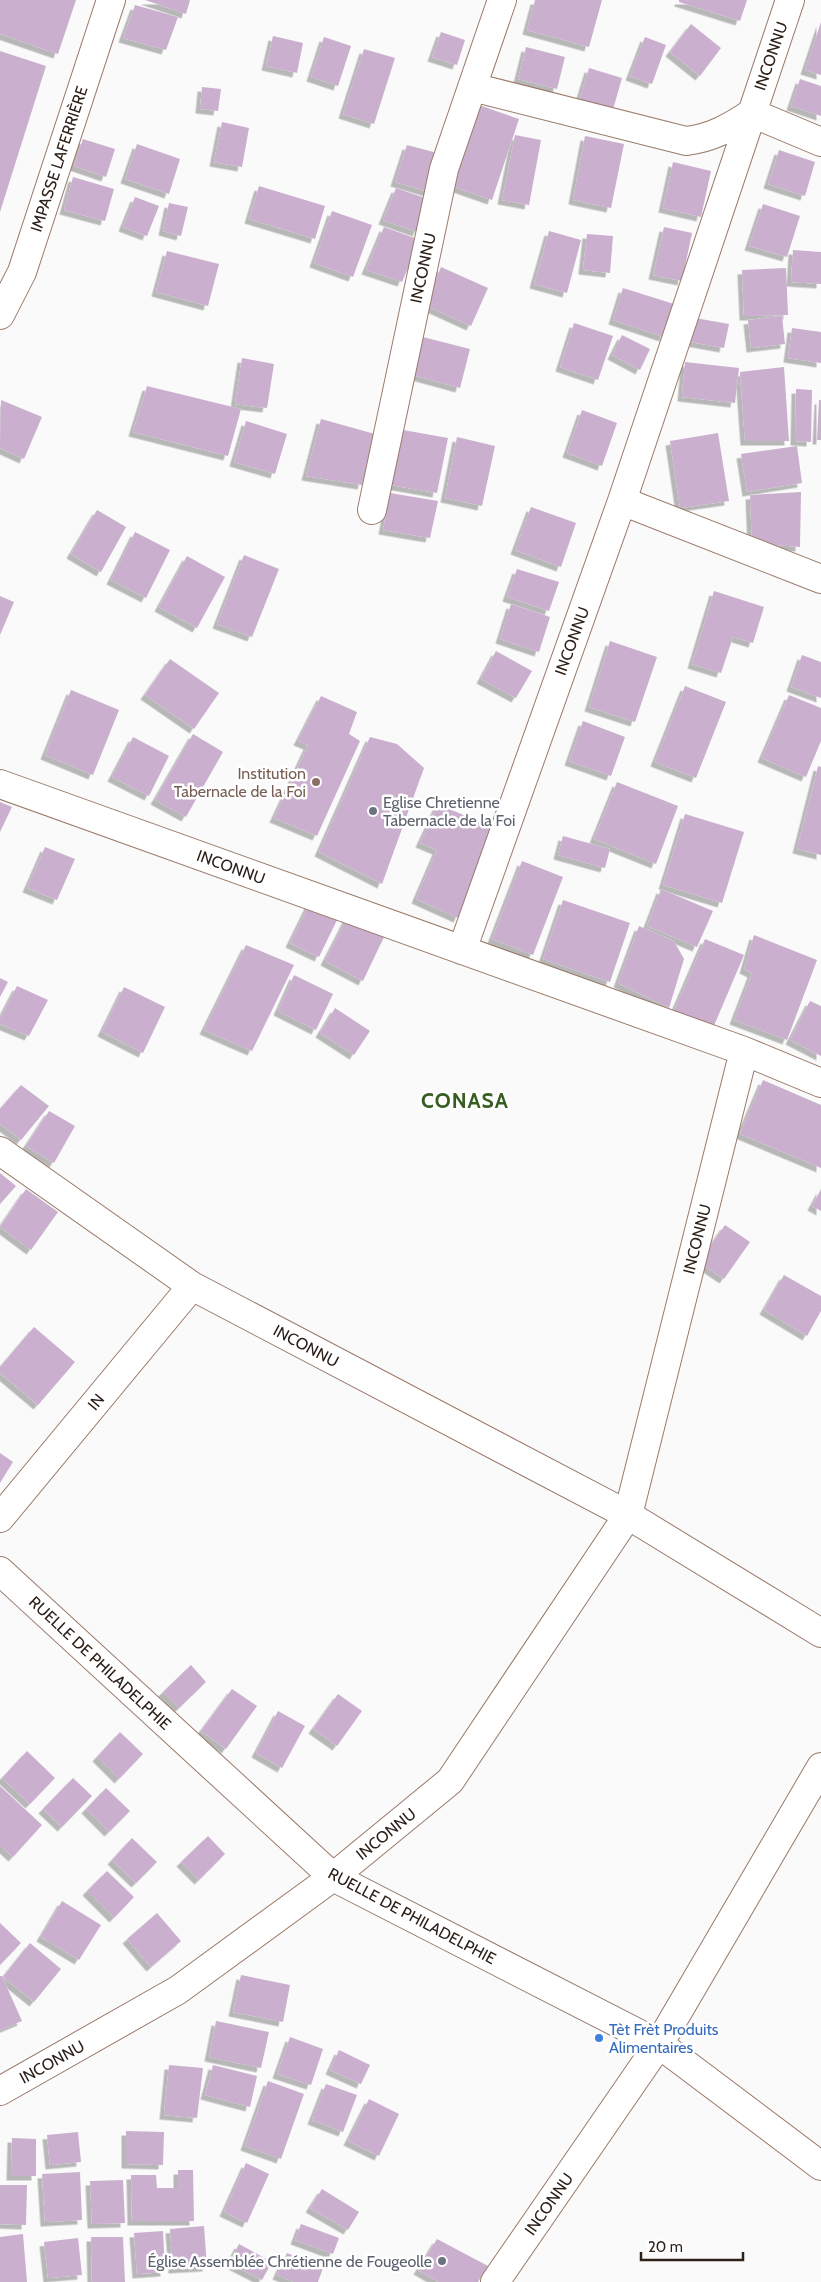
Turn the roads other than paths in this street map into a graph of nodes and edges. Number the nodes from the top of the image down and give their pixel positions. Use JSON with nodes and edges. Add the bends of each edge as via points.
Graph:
{"nodes":[{"id":1,"x":111,"y":0,"type":"edge"},
{"id":2,"x":502,"y":0,"type":"edge"},
{"id":3,"x":790,"y":0,"type":"edge"},
{"id":4,"x":472,"y":87,"type":"junction"},
{"id":5,"x":752,"y":113,"type":"junction"},
{"id":6,"x":821,"y":142,"type":"edge"},
{"id":7,"x":0,"y":315,"type":"edge"},
{"id":8,"x":622,"y":501,"type":"junction"},
{"id":9,"x":372,"y":510,"type":"dead end"},
{"id":10,"x":821,"y":580,"type":"edge"},
{"id":11,"x":0,"y":784,"type":"edge"},
{"id":12,"x":462,"y":950,"type":"junction"},
{"id":13,"x":744,"y":1051,"type":"junction"},
{"id":14,"x":821,"y":1083,"type":"edge"},
{"id":15,"x":0,"y":1151,"type":"edge"},
{"id":16,"x":192,"y":1286,"type":"junction"},
{"id":17,"x":628,"y":1515,"type":"junction"},
{"id":18,"x":0,"y":1518,"type":"edge"},
{"id":19,"x":0,"y":1571,"type":"edge"},
{"id":20,"x":821,"y":1633,"type":"edge"},
{"id":21,"x":821,"y":1767,"type":"edge"},
{"id":22,"x":333,"y":1877,"type":"junction"},
{"id":23,"x":660,"y":2044,"type":"junction"},
{"id":24,"x":0,"y":2091,"type":"edge"},
{"id":25,"x":821,"y":2166,"type":"edge"},
{"id":26,"x":495,"y":2282,"type":"edge"}],
"edges":[{"from":1,"to":7,"type":"street","name":"IMPASSE LAFERRIÈRE","via":[[22,272]]},
{"from":2,"to":4,"type":"street","name":"INCONNU"},
{"from":3,"to":5,"type":"street","name":"INCONNU"},
{"from":4,"to":5,"type":"street","name":"INCONNU","via":[[686,141],[716,134]]},
{"from":4,"to":9,"type":"street","name":"INCONNU","via":[[444,169]]},
{"from":5,"to":6,"type":"street","name":"INCONNU"},
{"from":5,"to":8,"type":"street","name":"INCONNU"},
{"from":8,"to":10,"type":"street"},
{"from":8,"to":12,"type":"street","name":"INCONNU"},
{"from":11,"to":12,"type":"street","name":"INCONNU"},
{"from":12,"to":13,"type":"street","name":"INCONNU"},
{"from":13,"to":14,"type":"street","name":"INCONNU"},
{"from":13,"to":17,"type":"street","name":"INCONNU"},
{"from":15,"to":16,"type":"street","name":"INCONNU"},
{"from":16,"to":17,"type":"street","name":"INCONNU"},
{"from":16,"to":18,"type":"street","name":"IN"},
{"from":17,"to":20,"type":"street","name":"INCONNU"},
{"from":17,"to":22,"type":"street","name":"INCONNU","via":[[450,1781]]},
{"from":19,"to":22,"type":"street","name":"RUELLE DE PHILADELPHIE"},
{"from":21,"to":23,"type":"street","name":"INCONNU"},
{"from":22,"to":23,"type":"street","name":"RUELLE DE PHILADELPHIE"},
{"from":22,"to":24,"type":"street","name":"INCONNU","via":[[178,1990]]},
{"from":23,"to":25,"type":"street","name":"RUELLE DE PHILADELPHIE"},
{"from":23,"to":26,"type":"street","name":"INCONNU"}]}
